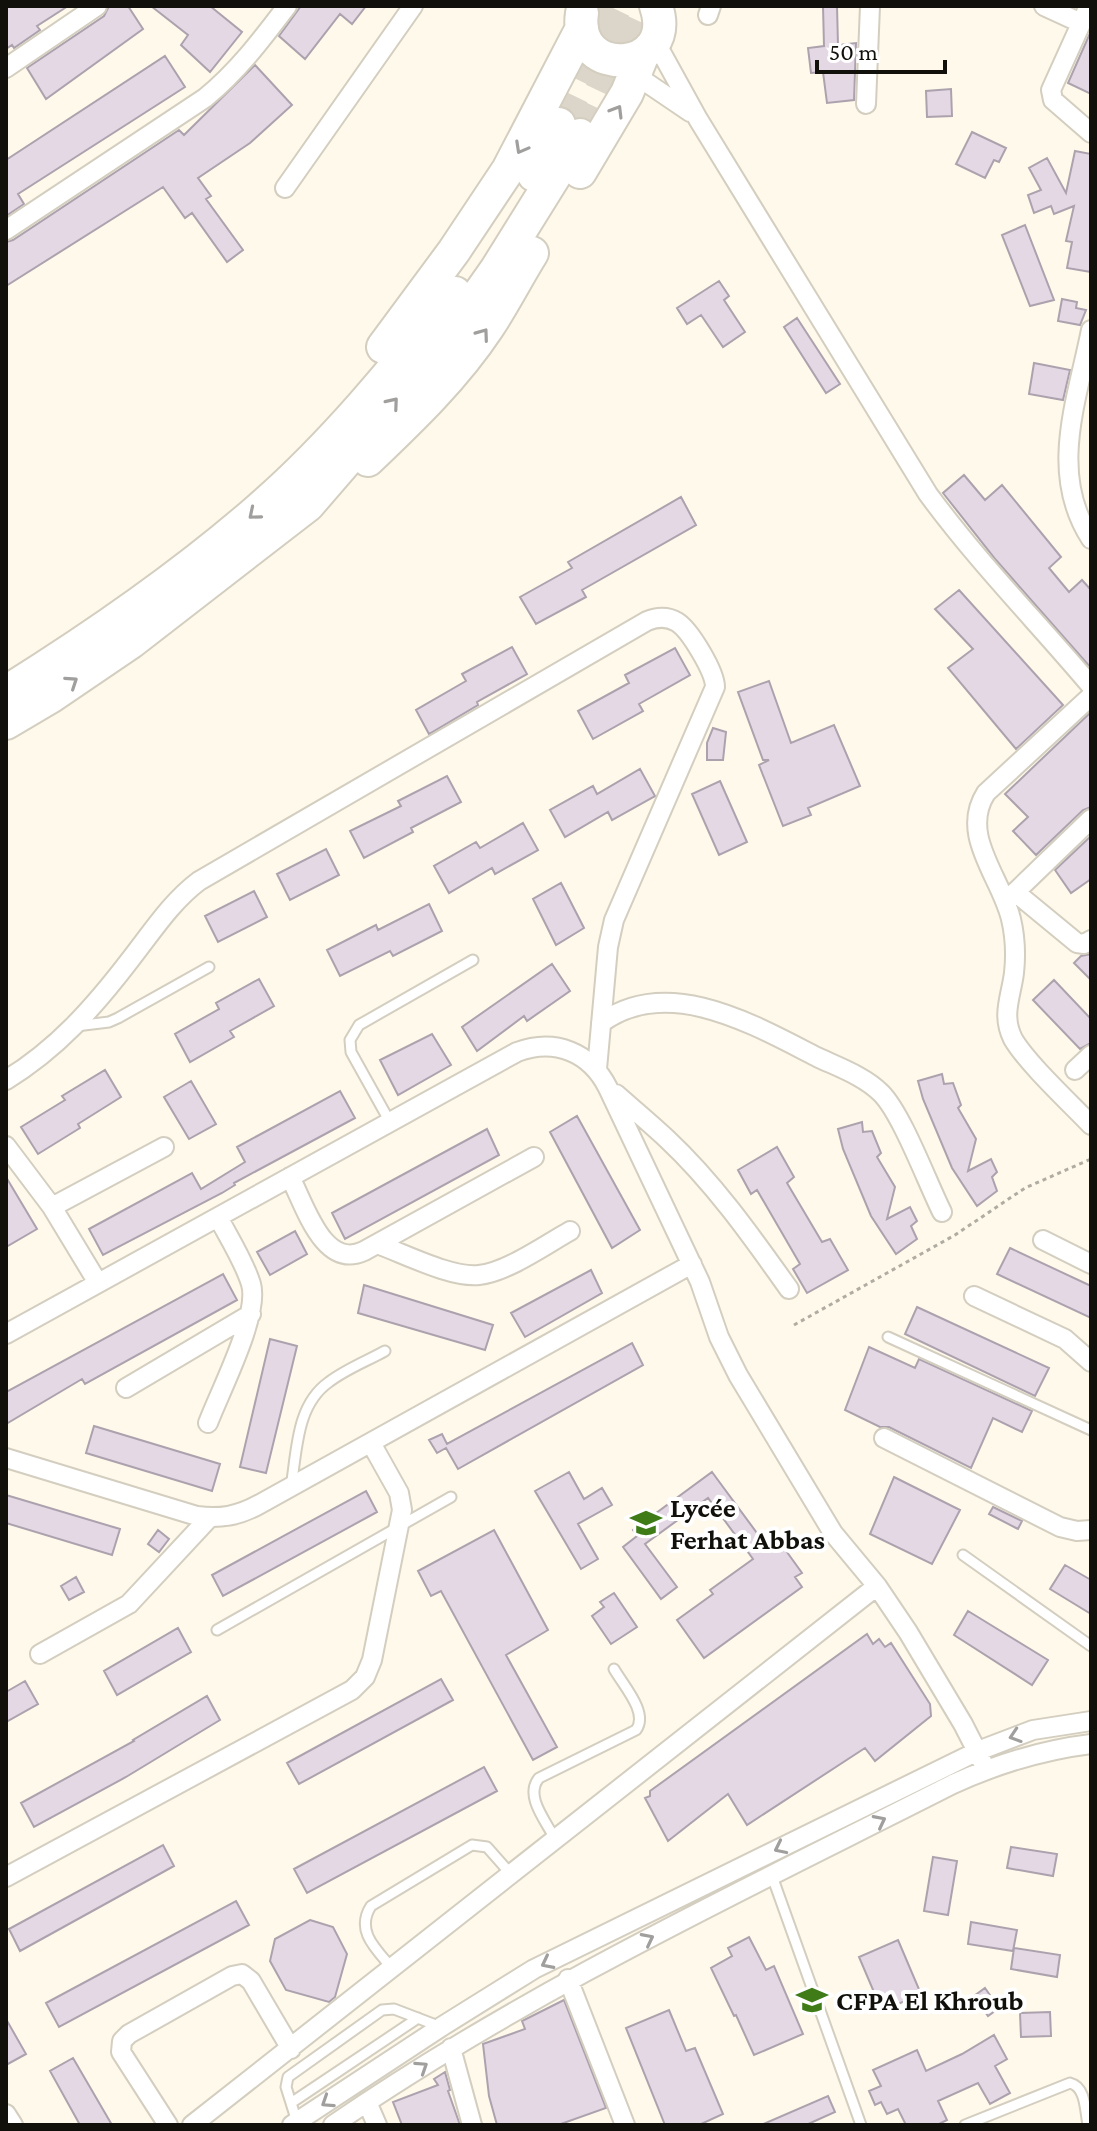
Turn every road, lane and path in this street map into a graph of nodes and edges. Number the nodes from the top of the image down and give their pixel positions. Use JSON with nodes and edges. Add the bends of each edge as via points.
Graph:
{"nodes":[{"id":1,"x":97,"y":6,"type":"edge"},
{"id":2,"x":287,"y":6,"type":"edge"},
{"id":3,"x":413,"y":6,"type":"edge"},
{"id":4,"x":870,"y":6,"type":"edge"},
{"id":5,"x":1044,"y":6,"type":"edge"},
{"id":6,"x":582,"y":13,"type":"edge"},
{"id":7,"x":1085,"y":15,"type":"edge"},
{"id":8,"x":647,"y":38,"type":"edge"},
{"id":9,"x":6,"y":68,"type":"edge"},
{"id":10,"x":866,"y":104,"type":"dead end"},
{"id":11,"x":698,"y":119,"type":"junction"},
{"id":12,"x":570,"y":130,"type":"tunnel mouth"},
{"id":13,"x":1091,"y":133,"type":"edge"},
{"id":14,"x":285,"y":188,"type":"dead end"},
{"id":15,"x":6,"y":230,"type":"edge"},
{"id":16,"x":1091,"y":330,"type":"edge"},
{"id":17,"x":298,"y":494,"type":"junction"},
{"id":18,"x":1091,"y":539,"type":"edge"},
{"id":19,"x":1091,"y":686,"type":"edge"},
{"id":20,"x":6,"y":692,"type":"edge"},
{"id":21,"x":1091,"y":696,"type":"edge"},
{"id":22,"x":6,"y":723,"type":"edge"},
{"id":23,"x":1091,"y":819,"type":"edge"},
{"id":24,"x":1011,"y":897,"type":"junction"},
{"id":25,"x":1091,"y":940,"type":"edge"},
{"id":26,"x":473,"y":960,"type":"dead end"},
{"id":27,"x":209,"y":967,"type":"dead end"},
{"id":28,"x":601,"y":1023,"type":"junction"},
{"id":29,"x":76,"y":1026,"type":"junction"},
{"id":30,"x":1091,"y":1055,"type":"edge"},
{"id":31,"x":597,"y":1069,"type":"junction"},
{"id":32,"x":1075,"y":1070,"type":"dead end"},
{"id":33,"x":6,"y":1080,"type":"edge"},
{"id":34,"x":608,"y":1088,"type":"junction"},
{"id":35,"x":390,"y":1122,"type":"junction"},
{"id":36,"x":1091,"y":1125,"type":"edge"},
{"id":37,"x":6,"y":1146,"type":"edge"},
{"id":38,"x":164,"y":1147,"type":"dead end"},
{"id":39,"x":534,"y":1157,"type":"dead end"},
{"id":40,"x":1091,"y":1159,"type":"edge"},
{"id":41,"x":290,"y":1177,"type":"junction"},
{"id":42,"x":52,"y":1207,"type":"junction"},
{"id":43,"x":942,"y":1212,"type":"dead end"},
{"id":44,"x":218,"y":1217,"type":"junction"},
{"id":45,"x":570,"y":1231,"type":"dead end"},
{"id":46,"x":1043,"y":1240,"type":"dead end"},
{"id":47,"x":377,"y":1244,"type":"junction"},
{"id":48,"x":692,"y":1264,"type":"junction"},
{"id":49,"x":1091,"y":1264,"type":"edge"},
{"id":50,"x":98,"y":1283,"type":"junction"},
{"id":51,"x":789,"y":1289,"type":"dead end"},
{"id":52,"x":974,"y":1296,"type":"dead end"},
{"id":53,"x":251,"y":1314,"type":"junction"},
{"id":54,"x":794,"y":1325,"type":"dead end"},
{"id":55,"x":6,"y":1334,"type":"edge"},
{"id":56,"x":888,"y":1337,"type":"dead end"},
{"id":57,"x":385,"y":1351,"type":"dead end"},
{"id":58,"x":1091,"y":1362,"type":"edge"},
{"id":59,"x":126,"y":1388,"type":"dead end"},
{"id":60,"x":208,"y":1423,"type":"dead end"},
{"id":61,"x":1091,"y":1430,"type":"edge"},
{"id":62,"x":884,"y":1438,"type":"dead end"},
{"id":63,"x":371,"y":1443,"type":"junction"},
{"id":64,"x":6,"y":1458,"type":"edge"},
{"id":65,"x":291,"y":1487,"type":"junction"},
{"id":66,"x":451,"y":1497,"type":"dead end"},
{"id":67,"x":210,"y":1517,"type":"junction"},
{"id":68,"x":399,"y":1526,"type":"junction"},
{"id":69,"x":1091,"y":1530,"type":"edge"},
{"id":70,"x":963,"y":1555,"type":"dead end"},
{"id":71,"x":877,"y":1586,"type":"junction"},
{"id":72,"x":217,"y":1630,"type":"dead end"},
{"id":73,"x":1091,"y":1646,"type":"edge"},
{"id":74,"x":40,"y":1654,"type":"dead end"},
{"id":75,"x":614,"y":1669,"type":"dead end"},
{"id":76,"x":1091,"y":1721,"type":"edge"},
{"id":77,"x":1091,"y":1744,"type":"edge"},
{"id":78,"x":978,"y":1751,"type":"junction"},
{"id":79,"x":986,"y":1769,"type":"junction"},
{"id":80,"x":555,"y":1839,"type":"junction"},
{"id":81,"x":510,"y":1873,"type":"junction"},
{"id":82,"x":772,"y":1876,"type":"junction"},
{"id":83,"x":6,"y":1877,"type":"edge"},
{"id":84,"x":392,"y":1968,"type":"junction"},
{"id":85,"x":568,"y":1979,"type":"junction"},
{"id":86,"x":418,"y":2018,"type":"junction"},
{"id":87,"x":441,"y":2027,"type":"junction"},
{"id":88,"x":451,"y":2048,"type":"junction"},
{"id":89,"x":291,"y":2049,"type":"junction"},
{"id":90,"x":367,"y":2102,"type":"junction"},
{"id":91,"x":291,"y":2103,"type":"junction"},
{"id":92,"x":6,"y":2114,"type":"edge"},
{"id":93,"x":294,"y":2124,"type":"edge"},
{"id":94,"x":13,"y":2125,"type":"edge"},
{"id":95,"x":168,"y":2125,"type":"edge"},
{"id":96,"x":192,"y":2125,"type":"edge"},
{"id":97,"x":333,"y":2125,"type":"edge"},
{"id":98,"x":377,"y":2125,"type":"edge"},
{"id":99,"x":472,"y":2125,"type":"edge"},
{"id":100,"x":625,"y":2125,"type":"edge"},
{"id":101,"x":861,"y":2125,"type":"edge"},
{"id":102,"x":965,"y":2125,"type":"edge"},
{"id":103,"x":1088,"y":2125,"type":"edge"}],
"edges":[{"from":1,"to":9,"type":"street"},
{"from":2,"to":15,"type":"street","via":[[251,54],[205,98]]},
{"from":3,"to":14,"type":"street"},
{"from":4,"to":10,"type":"street"},
{"from":5,"to":7,"type":"street"},
{"from":6,"to":8,"type":"highway","via":[[591,49]]},
{"from":6,"to":17,"type":"highway","one_way":true,"via":[[508,170],[310,443]]},
{"from":7,"to":13,"type":"street","via":[[1051,90],[1053,100]]},
{"from":8,"to":11,"type":"street"},
{"from":8,"to":11,"type":"street"},
{"from":17,"to":8,"type":"highway","one_way":true,"via":[[344,482],[416,415],[488,328]]},
{"from":11,"to":19,"type":"street","via":[[928,494],[967,547]]},
{"from":12,"to":17,"type":"highway","via":[[504,257],[460,321],[359,446]]},
{"from":16,"to":18,"type":"street","via":[[1066,457],[1074,508]]},
{"from":17,"to":20,"type":"highway","one_way":true,"via":[[259,510],[114,622]]},
{"from":22,"to":17,"type":"highway","one_way":true,"via":[[131,642]]},
{"from":21,"to":24,"type":"street","via":[[981,801],[976,832]]},
{"from":23,"to":24,"type":"street"},
{"from":24,"to":25,"type":"street","via":[[1077,943]]},
{"from":24,"to":36,"type":"street","via":[[1015,957],[1007,999],[1009,1028],[1021,1050]]},
{"from":26,"to":35,"type":"lane","via":[[351,1034],[351,1052]]},
{"from":27,"to":29,"type":"lane","via":[[118,1018]]},
{"from":28,"to":29,"type":"street","via":[[614,920],[715,687],[713,674],[686,631],[668,618],[647,621],[199,881],[177,900]]},
{"from":28,"to":31,"type":"street"},
{"from":28,"to":43,"type":"street","via":[[651,1003],[693,1005],[773,1035],[871,1085],[893,1110]]},
{"from":29,"to":33,"type":"street"},
{"from":30,"to":32,"type":"street"},
{"from":31,"to":34,"type":"street"},
{"from":31,"to":35,"type":"street","via":[[570,1050],[527,1049]]},
{"from":34,"to":48,"type":"street"},
{"from":34,"to":51,"type":"street","via":[[698,1172]]},
{"from":35,"to":41,"type":"street"},
{"from":37,"to":42,"type":"street"},
{"from":38,"to":42,"type":"street"},
{"from":39,"to":47,"type":"street"},
{"from":40,"to":54,"type":"path","via":[[1025,1188],[955,1235]]},
{"from":41,"to":44,"type":"street"},
{"from":41,"to":47,"type":"street","via":[[329,1248],[350,1255]]},
{"from":42,"to":50,"type":"street"},
{"from":44,"to":50,"type":"street"},
{"from":44,"to":53,"type":"street","via":[[251,1283]]},
{"from":45,"to":47,"type":"street","via":[[481,1275],[461,1274]]},
{"from":46,"to":49,"type":"street"},
{"from":48,"to":63,"type":"street"},
{"from":48,"to":71,"type":"street","via":[[738,1375],[833,1533]]},
{"from":50,"to":55,"type":"street"},
{"from":52,"to":58,"type":"street","via":[[1065,1339]]},
{"from":53,"to":59,"type":"street"},
{"from":53,"to":60,"type":"street"},
{"from":56,"to":61,"type":"lane"},
{"from":57,"to":65,"type":"lane","via":[[330,1381],[313,1397],[302,1418]]},
{"from":62,"to":69,"type":"street","via":[[1051,1524]]},
{"from":63,"to":65,"type":"street"},
{"from":63,"to":68,"type":"street","via":[[401,1498]]},
{"from":64,"to":67,"type":"street"},
{"from":65,"to":67,"type":"street","via":[[247,1511]]},
{"from":66,"to":68,"type":"lane"},
{"from":67,"to":74,"type":"street","via":[[129,1604]]},
{"from":68,"to":72,"type":"lane"},
{"from":68,"to":83,"type":"street","via":[[372,1660],[359,1684]]},
{"from":70,"to":73,"type":"lane"},
{"from":71,"to":78,"type":"street"},
{"from":71,"to":80,"type":"street"},
{"from":75,"to":80,"type":"lane","via":[[641,1722],[636,1730],[535,1782],[534,1798]]},
{"from":76,"to":78,"type":"street","one_way":true,"via":[[1033,1730]]},
{"from":77,"to":79,"type":"street"},
{"from":78,"to":79,"type":"street"},
{"from":78,"to":87,"type":"street","one_way":true,"via":[[534,1969]]},
{"from":82,"to":79,"type":"street","one_way":true},
{"from":80,"to":81,"type":"street"},
{"from":81,"to":84,"type":"street"},
{"from":81,"to":84,"type":"lane","via":[[487,1847],[472,1845],[371,1906],[364,1920],[367,1936]]},
{"from":85,"to":82,"type":"street","one_way":true},
{"from":82,"to":101,"type":"lane"},
{"from":84,"to":89,"type":"street"},
{"from":85,"to":88,"type":"street"},
{"from":85,"to":100,"type":"street"},
{"from":86,"to":87,"type":"lane"},
{"from":86,"to":91,"type":"lane"},
{"from":86,"to":91,"type":"lane","via":[[382,2010],[288,2077]]},
{"from":87,"to":93,"type":"street","one_way":true},
{"from":90,"to":88,"type":"street","one_way":true},
{"from":88,"to":99,"type":"street"},
{"from":89,"to":95,"type":"street","via":[[242,1974],[129,2034],[121,2052]]},
{"from":89,"to":96,"type":"street"},
{"from":90,"to":97,"type":"street"},
{"from":90,"to":98,"type":"street"},
{"from":91,"to":93,"type":"lane"},
{"from":92,"to":94,"type":"street"},
{"from":102,"to":103,"type":"lane","via":[[1070,2083],[1081,2091]]}]}
